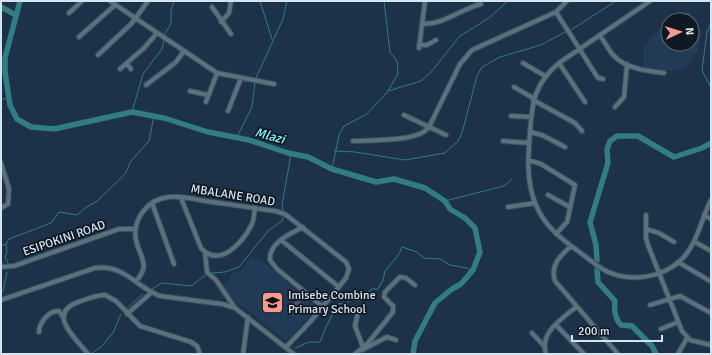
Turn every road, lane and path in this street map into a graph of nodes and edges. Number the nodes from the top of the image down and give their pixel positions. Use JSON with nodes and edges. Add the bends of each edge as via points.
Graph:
{"nodes":[{"id":1,"x":82,"y":1,"type":"edge"},
{"id":2,"x":148,"y":1,"type":"edge"},
{"id":3,"x":232,"y":1,"type":"edge"},
{"id":4,"x":425,"y":1,"type":"edge"},
{"id":5,"x":567,"y":1,"type":"edge"},
{"id":6,"x":650,"y":1,"type":"edge"},
{"id":7,"x":113,"y":2,"type":"edge"},
{"id":8,"x":478,"y":3,"type":"edge"},
{"id":9,"x":212,"y":7,"type":"dead end"},
{"id":10,"x":556,"y":12,"type":"junction"},
{"id":11,"x":69,"y":13,"type":"dead end"},
{"id":12,"x":136,"y":18,"type":"junction"},
{"id":13,"x":222,"y":22,"type":"junction"},
{"id":14,"x":422,"y":24,"type":"junction"},
{"id":15,"x":157,"y":33,"type":"junction"},
{"id":16,"x":231,"y":34,"type":"dead end"},
{"id":17,"x":600,"y":36,"type":"junction"},
{"id":18,"x":79,"y":37,"type":"dead end"},
{"id":19,"x":436,"y":40,"type":"dead end"},
{"id":20,"x":579,"y":49,"type":"junction"},
{"id":21,"x":184,"y":51,"type":"junction"},
{"id":22,"x":99,"y":52,"type":"dead end"},
{"id":23,"x":523,"y":63,"type":"dead end"},
{"id":24,"x":559,"y":63,"type":"junction"},
{"id":25,"x":127,"y":64,"type":"junction"},
{"id":26,"x":627,"y":64,"type":"junction"},
{"id":27,"x":131,"y":68,"type":"dead end"},
{"id":28,"x":120,"y":69,"type":"dead end"},
{"id":29,"x":217,"y":73,"type":"junction"},
{"id":30,"x":664,"y":73,"type":"dead end"},
{"id":31,"x":545,"y":76,"type":"junction"},
{"id":32,"x":147,"y":77,"type":"dead end"},
{"id":33,"x":240,"y":78,"type":"junction"},
{"id":34,"x":603,"y":79,"type":"dead end"},
{"id":35,"x":150,"y":81,"type":"junction"},
{"id":36,"x":274,"y":84,"type":"dead end"},
{"id":37,"x":146,"y":85,"type":"dead end"},
{"id":38,"x":514,"y":87,"type":"dead end"},
{"id":39,"x":190,"y":91,"type":"dead end"},
{"id":40,"x":208,"y":96,"type":"junction"},
{"id":41,"x":533,"y":99,"type":"junction"},
{"id":42,"x":206,"y":102,"type":"dead end"},
{"id":43,"x":585,"y":102,"type":"dead end"},
{"id":44,"x":615,"y":107,"type":"dead end"},
{"id":45,"x":228,"y":111,"type":"dead end"},
{"id":46,"x":404,"y":115,"type":"dead end"},
{"id":47,"x":511,"y":116,"type":"dead end"},
{"id":48,"x":530,"y":116,"type":"junction"},
{"id":49,"x":429,"y":127,"type":"junction"},
{"id":50,"x":582,"y":131,"type":"dead end"},
{"id":51,"x":530,"y":132,"type":"junction"},
{"id":52,"x":446,"y":135,"type":"dead end"},
{"id":53,"x":353,"y":141,"type":"dead end"},
{"id":54,"x":503,"y":141,"type":"dead end"},
{"id":55,"x":529,"y":143,"type":"junction"},
{"id":56,"x":565,"y":147,"type":"dead end"},
{"id":57,"x":528,"y":160,"type":"junction"},
{"id":58,"x":1,"y":163,"type":"edge"},
{"id":59,"x":548,"y":195,"type":"dead end"},
{"id":60,"x":181,"y":198,"type":"junction"},
{"id":61,"x":711,"y":200,"type":"edge"},
{"id":62,"x":152,"y":203,"type":"junction"},
{"id":63,"x":535,"y":203,"type":"junction"},
{"id":64,"x":508,"y":207,"type":"dead end"},
{"id":65,"x":570,"y":207,"type":"junction"},
{"id":66,"x":1,"y":208,"type":"edge"},
{"id":67,"x":255,"y":208,"type":"junction"},
{"id":68,"x":646,"y":215,"type":"dead end"},
{"id":69,"x":704,"y":215,"type":"junction"},
{"id":70,"x":711,"y":218,"type":"edge"},
{"id":71,"x":303,"y":227,"type":"junction"},
{"id":72,"x":135,"y":229,"type":"junction"},
{"id":73,"x":646,"y":229,"type":"junction"},
{"id":74,"x":556,"y":234,"type":"junction"},
{"id":75,"x":281,"y":240,"type":"junction"},
{"id":76,"x":674,"y":242,"type":"dead end"},
{"id":77,"x":695,"y":242,"type":"junction"},
{"id":78,"x":571,"y":246,"type":"junction"},
{"id":79,"x":711,"y":250,"type":"edge"},
{"id":80,"x":205,"y":252,"type":"junction"},
{"id":81,"x":678,"y":262,"type":"junction"},
{"id":82,"x":174,"y":264,"type":"dead end"},
{"id":83,"x":1,"y":267,"type":"edge"},
{"id":84,"x":659,"y":273,"type":"junction"},
{"id":85,"x":136,"y":281,"type":"junction"},
{"id":86,"x":710,"y":281,"type":"dead end"},
{"id":87,"x":415,"y":285,"type":"dead end"},
{"id":88,"x":339,"y":287,"type":"junction"},
{"id":89,"x":151,"y":292,"type":"junction"},
{"id":90,"x":669,"y":298,"type":"junction"},
{"id":91,"x":1,"y":300,"type":"edge"},
{"id":92,"x":650,"y":305,"type":"dead end"},
{"id":93,"x":576,"y":306,"type":"junction"},
{"id":94,"x":323,"y":307,"type":"junction"},
{"id":95,"x":235,"y":308,"type":"junction"},
{"id":96,"x":358,"y":312,"type":"dead end"},
{"id":97,"x":711,"y":313,"type":"edge"},
{"id":98,"x":127,"y":314,"type":"junction"},
{"id":99,"x":63,"y":317,"type":"junction"},
{"id":100,"x":248,"y":317,"type":"junction"},
{"id":101,"x":678,"y":322,"type":"junction"},
{"id":102,"x":556,"y":325,"type":"junction"},
{"id":103,"x":661,"y":329,"type":"dead end"},
{"id":104,"x":39,"y":332,"type":"dead end"},
{"id":105,"x":532,"y":333,"type":"dead end"},
{"id":106,"x":687,"y":338,"type":"junction"},
{"id":107,"x":396,"y":340,"type":"dead end"},
{"id":108,"x":711,"y":345,"type":"edge"},
{"id":109,"x":544,"y":346,"type":"junction"},
{"id":110,"x":286,"y":347,"type":"junction"},
{"id":111,"x":364,"y":347,"type":"junction"},
{"id":112,"x":360,"y":350,"type":"junction"},
{"id":113,"x":88,"y":354,"type":"edge"},
{"id":114,"x":200,"y":354,"type":"edge"},
{"id":115,"x":243,"y":354,"type":"edge"},
{"id":116,"x":294,"y":354,"type":"edge"},
{"id":117,"x":355,"y":354,"type":"edge"},
{"id":118,"x":546,"y":354,"type":"edge"},
{"id":119,"x":584,"y":354,"type":"edge"},
{"id":120,"x":618,"y":354,"type":"edge"},
{"id":121,"x":678,"y":354,"type":"edge"}],
"edges":[{"from":1,"to":11,"type":"street"},
{"from":2,"to":12,"type":"street"},
{"from":3,"to":13,"type":"street","via":[[229,13]]},
{"from":4,"to":14,"type":"street"},
{"from":5,"to":10,"type":"street"},
{"from":6,"to":17,"type":"street"},
{"from":7,"to":12,"type":"street"},
{"from":7,"to":18,"type":"street"},
{"from":8,"to":14,"type":"street","via":[[438,22]]},
{"from":9,"to":13,"type":"street"},
{"from":10,"to":20,"type":"street"},
{"from":10,"to":49,"type":"street","via":[[472,50],[460,64]]},
{"from":12,"to":15,"type":"street"},
{"from":12,"to":22,"type":"street"},
{"from":13,"to":16,"type":"street"},
{"from":14,"to":19,"type":"street","via":[[419,47]]},
{"from":15,"to":21,"type":"street"},
{"from":15,"to":25,"type":"street"},
{"from":17,"to":20,"type":"street"},
{"from":17,"to":26,"type":"street","via":[[614,56]]},
{"from":20,"to":24,"type":"street"},
{"from":20,"to":34,"type":"street","via":[[598,78]]},
{"from":21,"to":29,"type":"street"},
{"from":21,"to":35,"type":"street","via":[[176,62]]},
{"from":23,"to":31,"type":"street"},
{"from":24,"to":31,"type":"street"},
{"from":24,"to":43,"type":"street"},
{"from":25,"to":27,"type":"street"},
{"from":25,"to":28,"type":"street"},
{"from":26,"to":30,"type":"street","via":[[643,70]]},
{"from":26,"to":44,"type":"street","via":[[624,97]]},
{"from":29,"to":33,"type":"street"},
{"from":29,"to":40,"type":"street"},
{"from":31,"to":41,"type":"street"},
{"from":32,"to":35,"type":"street"},
{"from":33,"to":36,"type":"street"},
{"from":33,"to":45,"type":"street"},
{"from":35,"to":37,"type":"street"},
{"from":38,"to":41,"type":"street"},
{"from":39,"to":40,"type":"street"},
{"from":40,"to":42,"type":"street"},
{"from":41,"to":48,"type":"street"},
{"from":41,"to":50,"type":"street","via":[[575,123]]},
{"from":46,"to":49,"type":"street"},
{"from":47,"to":48,"type":"street"},
{"from":48,"to":51,"type":"street"},
{"from":49,"to":52,"type":"street"},
{"from":49,"to":53,"type":"street","via":[[423,134],[416,136]]},
{"from":51,"to":55,"type":"street"},
{"from":51,"to":56,"type":"street","via":[[559,142]]},
{"from":54,"to":55,"type":"street"},
{"from":55,"to":57,"type":"street"},
{"from":57,"to":63,"type":"street","via":[[530,185]]},
{"from":57,"to":65,"type":"street","via":[[541,164],[574,184]]},
{"from":58,"to":66,"type":"street","via":[[10,189],[8,204]]},
{"from":59,"to":65,"type":"street"},
{"from":60,"to":62,"type":"street","name":"MBALANE ROAD","via":[[169,197]]},
{"from":60,"to":67,"type":"street","name":"MBALANE ROAD"},
{"from":60,"to":80,"type":"street","via":[[199,244]]},
{"from":61,"to":69,"type":"street"},
{"from":62,"to":72,"type":"street","via":[[142,214]]},
{"from":62,"to":82,"type":"street"},
{"from":63,"to":64,"type":"street"},
{"from":63,"to":74,"type":"street","via":[[543,219]]},
{"from":65,"to":74,"type":"street","via":[[566,224]]},
{"from":67,"to":71,"type":"street","name":"MBALANE ROAD","via":[[284,214]]},
{"from":67,"to":80,"type":"street","via":[[251,226],[232,250],[219,256]]},
{"from":68,"to":73,"type":"street"},
{"from":69,"to":70,"type":"street"},
{"from":69,"to":77,"type":"street"},
{"from":71,"to":75,"type":"street"},
{"from":71,"to":88,"type":"street","name":"MBALANE ROAD","via":[[348,264],[348,275]]},
{"from":72,"to":83,"type":"street","name":"ESIPOKINI ROAD","via":[[119,229],[14,266]]},
{"from":72,"to":85,"type":"street","via":[[144,267],[143,273]]},
{"from":73,"to":76,"type":"street"},
{"from":73,"to":84,"type":"street","via":[[648,245]]},
{"from":74,"to":78,"type":"street"},
{"from":75,"to":88,"type":"street"},
{"from":75,"to":94,"type":"street","via":[[270,253],[272,264]]},
{"from":77,"to":79,"type":"street"},
{"from":77,"to":81,"type":"street"},
{"from":78,"to":84,"type":"street","via":[[615,274],[639,277]]},
{"from":78,"to":93,"type":"street","via":[[556,262],[553,275],[558,287]]},
{"from":80,"to":95,"type":"street","via":[[207,272],[216,280]]},
{"from":81,"to":84,"type":"street"},
{"from":81,"to":86,"type":"street"},
{"from":84,"to":90,"type":"street"},
{"from":85,"to":89,"type":"street"},
{"from":85,"to":91,"type":"street","via":[[119,270],[109,267],[95,268]]},
{"from":87,"to":111,"type":"street","via":[[400,277],[385,292],[384,297],[393,306],[393,312]]},
{"from":88,"to":94,"type":"street","name":"MBALANE ROAD"},
{"from":89,"to":95,"type":"street","via":[[165,298],[222,304]]},
{"from":89,"to":98,"type":"street"},
{"from":90,"to":92,"type":"street"},
{"from":90,"to":97,"type":"street","via":[[682,296]]},
{"from":90,"to":101,"type":"street"},
{"from":93,"to":102,"type":"street"},
{"from":93,"to":120,"type":"street"},
{"from":94,"to":110,"type":"street","name":"MBALANE ROAD"},
{"from":95,"to":100,"type":"street"},
{"from":96,"to":111,"type":"street","via":[[355,326]]},
{"from":98,"to":99,"type":"street","via":[[113,298],[102,295],[72,305],[65,310]]},
{"from":98,"to":114,"type":"street","via":[[144,328],[192,343],[197,346]]},
{"from":99,"to":104,"type":"street","via":[[59,311],[55,311],[40,323]]},
{"from":99,"to":113,"type":"street","via":[[65,324]]},
{"from":100,"to":110,"type":"street"},
{"from":100,"to":115,"type":"street"},
{"from":101,"to":103,"type":"street"},
{"from":101,"to":106,"type":"street"},
{"from":102,"to":109,"type":"street","via":[[547,334]]},
{"from":102,"to":119,"type":"street"},
{"from":105,"to":109,"type":"street"},
{"from":106,"to":108,"type":"street"},
{"from":106,"to":121,"type":"street"},
{"from":107,"to":112,"type":"street","via":[[387,337]]},
{"from":109,"to":118,"type":"street"},
{"from":110,"to":116,"type":"street"},
{"from":111,"to":112,"type":"street"},
{"from":112,"to":117,"type":"street"}]}
